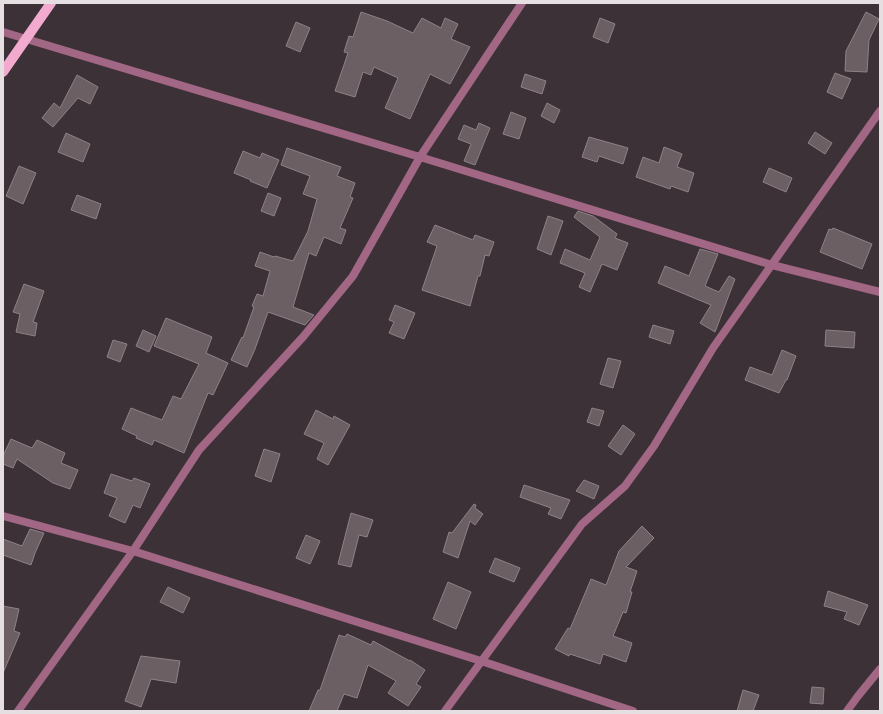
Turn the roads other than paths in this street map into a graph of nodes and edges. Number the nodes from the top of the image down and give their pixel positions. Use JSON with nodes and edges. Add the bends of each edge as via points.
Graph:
{"nodes":[{"id":1,"x":51,"y":3,"type":"edge"},
{"id":2,"x":522,"y":3,"type":"edge"},
{"id":3,"x":3,"y":32,"type":"edge"},
{"id":4,"x":27,"y":38,"type":"junction"},
{"id":5,"x":3,"y":72,"type":"edge"},
{"id":6,"x":880,"y":111,"type":"edge"},
{"id":7,"x":420,"y":157,"type":"junction"},
{"id":8,"x":772,"y":265,"type":"junction"},
{"id":9,"x":880,"y":292,"type":"edge"},
{"id":10,"x":3,"y":516,"type":"edge"},
{"id":11,"x":133,"y":551,"type":"junction"},
{"id":12,"x":482,"y":661,"type":"junction"},
{"id":13,"x":880,"y":669,"type":"edge"},
{"id":14,"x":18,"y":711,"type":"edge"},
{"id":15,"x":445,"y":711,"type":"edge"},
{"id":16,"x":633,"y":711,"type":"edge"},
{"id":17,"x":847,"y":711,"type":"edge"}],
"edges":[{"from":1,"to":4,"type":"main road"},
{"from":2,"to":7,"type":"street"},
{"from":3,"to":4,"type":"street"},
{"from":4,"to":5,"type":"main road"},
{"from":4,"to":7,"type":"street"},
{"from":6,"to":8,"type":"street"},
{"from":7,"to":8,"type":"street"},
{"from":7,"to":11,"type":"street","via":[[353,276],[303,337],[199,450]]},
{"from":8,"to":9,"type":"street"},
{"from":8,"to":12,"type":"street","via":[[713,348],[654,446],[625,486],[582,524]]},
{"from":10,"to":11,"type":"street"},
{"from":11,"to":12,"type":"street"},
{"from":11,"to":14,"type":"street"},
{"from":12,"to":15,"type":"street"},
{"from":12,"to":16,"type":"street"},
{"from":13,"to":17,"type":"street"}]}
